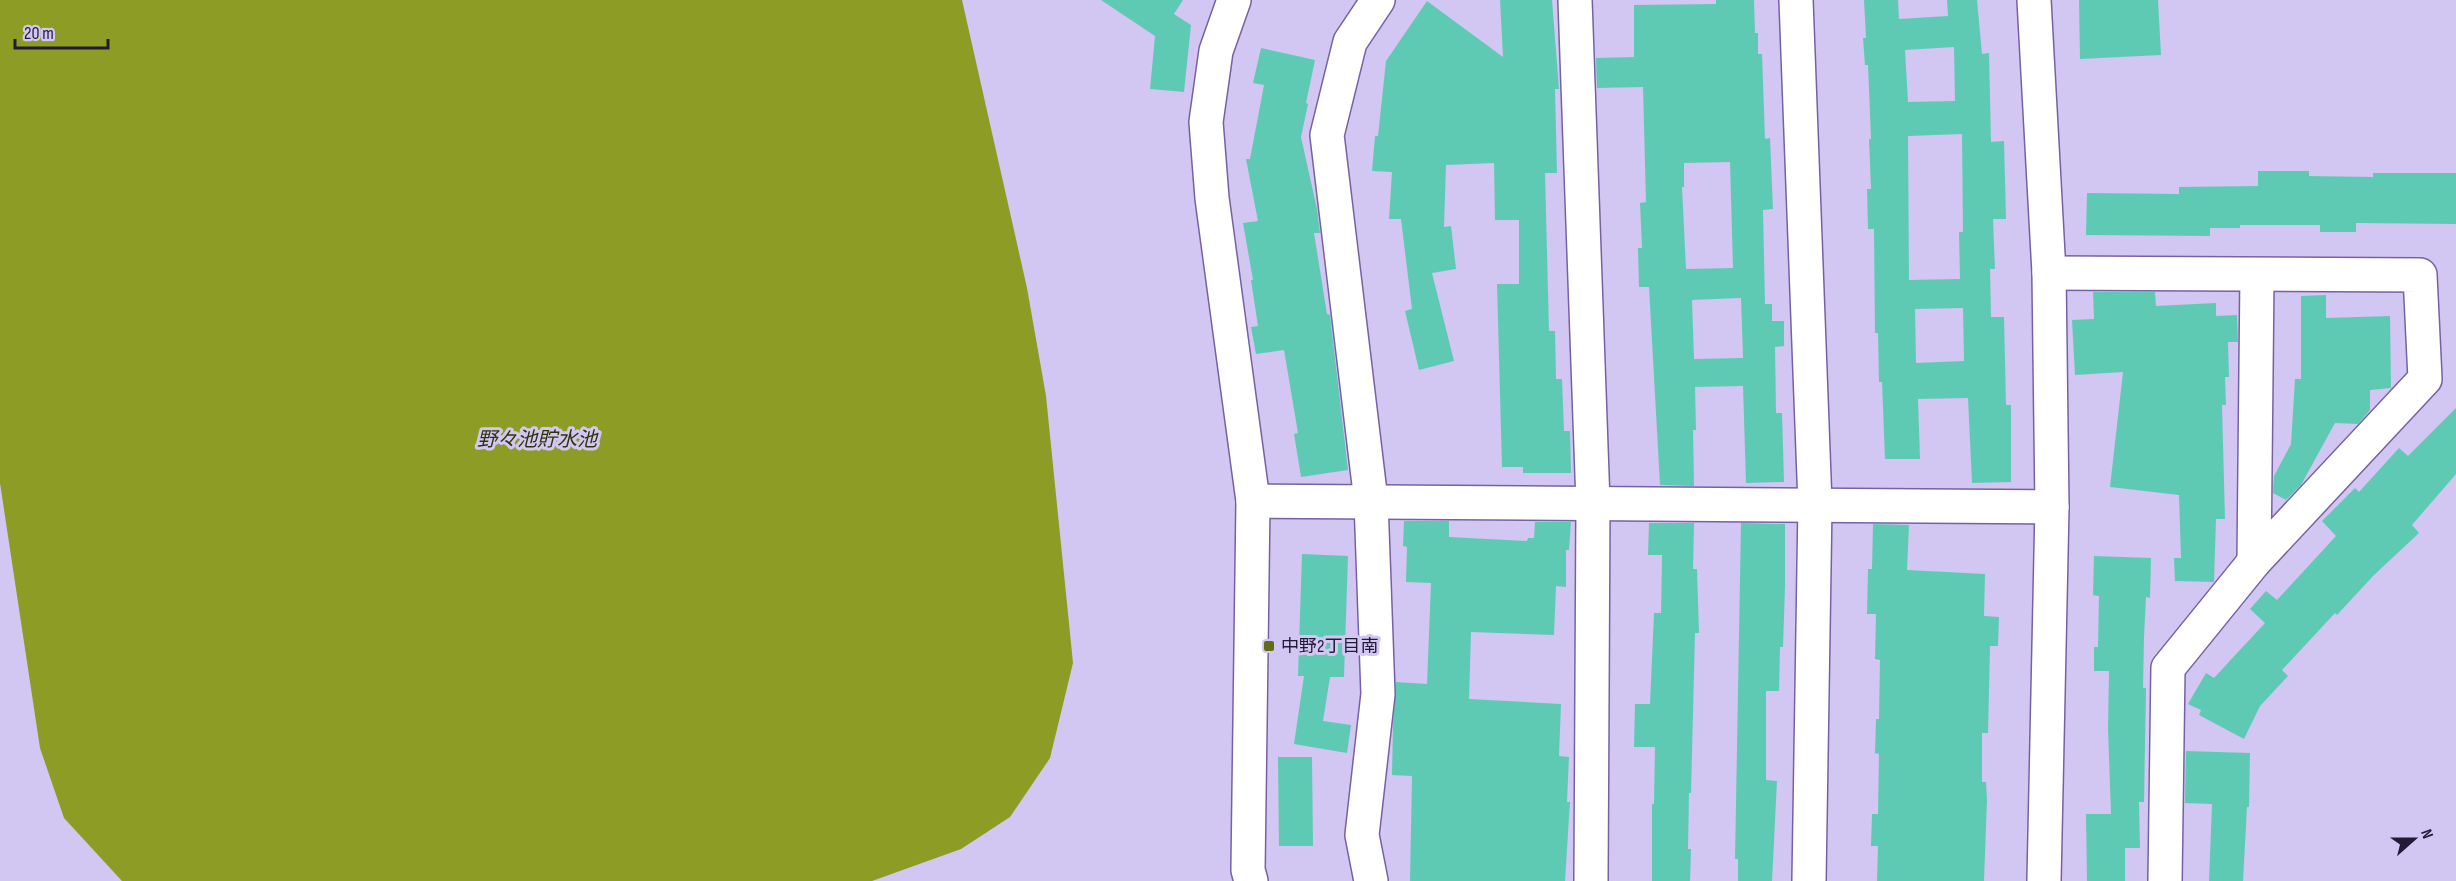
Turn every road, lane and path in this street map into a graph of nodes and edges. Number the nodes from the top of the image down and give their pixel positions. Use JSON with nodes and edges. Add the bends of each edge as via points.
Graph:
{"nodes":[{"id":1,"x":1234,"y":0,"type":"edge"},
{"id":2,"x":1378,"y":0,"type":"edge"},
{"id":3,"x":1575,"y":0,"type":"edge"},
{"id":4,"x":1796,"y":0,"type":"edge"},
{"id":5,"x":2034,"y":0,"type":"edge"},
{"id":6,"x":2049,"y":273,"type":"junction"},
{"id":7,"x":2257,"y":274,"type":"junction"},
{"id":8,"x":1253,"y":501,"type":"junction"},
{"id":9,"x":1371,"y":501,"type":"junction"},
{"id":10,"x":1593,"y":502,"type":"junction"},
{"id":11,"x":1815,"y":504,"type":"junction"},
{"id":12,"x":2052,"y":507,"type":"junction"},
{"id":13,"x":2254,"y":562,"type":"junction"},
{"id":14,"x":1251,"y":881,"type":"edge"},
{"id":15,"x":1371,"y":881,"type":"edge"},
{"id":16,"x":1591,"y":881,"type":"edge"},
{"id":17,"x":1809,"y":881,"type":"edge"},
{"id":18,"x":2044,"y":881,"type":"edge"},
{"id":19,"x":2165,"y":881,"type":"edge"}],
"edges":[{"from":1,"to":8,"type":"street","via":[[1216,51],[1206,122],[1212,198]]},
{"from":2,"to":9,"type":"street","via":[[1350,42],[1327,135]]},
{"from":3,"to":10,"type":"street"},
{"from":4,"to":11,"type":"street"},
{"from":5,"to":6,"type":"street"},
{"from":6,"to":7,"type":"street"},
{"from":6,"to":12,"type":"street"},
{"from":7,"to":13,"type":"street"},
{"from":7,"to":13,"type":"street","via":[[2420,275],[2425,379]]},
{"from":8,"to":9,"type":"street"},
{"from":8,"to":14,"type":"street","via":[[1248,870]]},
{"from":9,"to":10,"type":"street"},
{"from":9,"to":15,"type":"street","via":[[1378,694],[1362,835]]},
{"from":10,"to":11,"type":"street"},
{"from":10,"to":16,"type":"street"},
{"from":11,"to":12,"type":"street"},
{"from":11,"to":17,"type":"street"},
{"from":12,"to":18,"type":"street"},
{"from":13,"to":19,"type":"street","via":[[2168,668]]}]}
